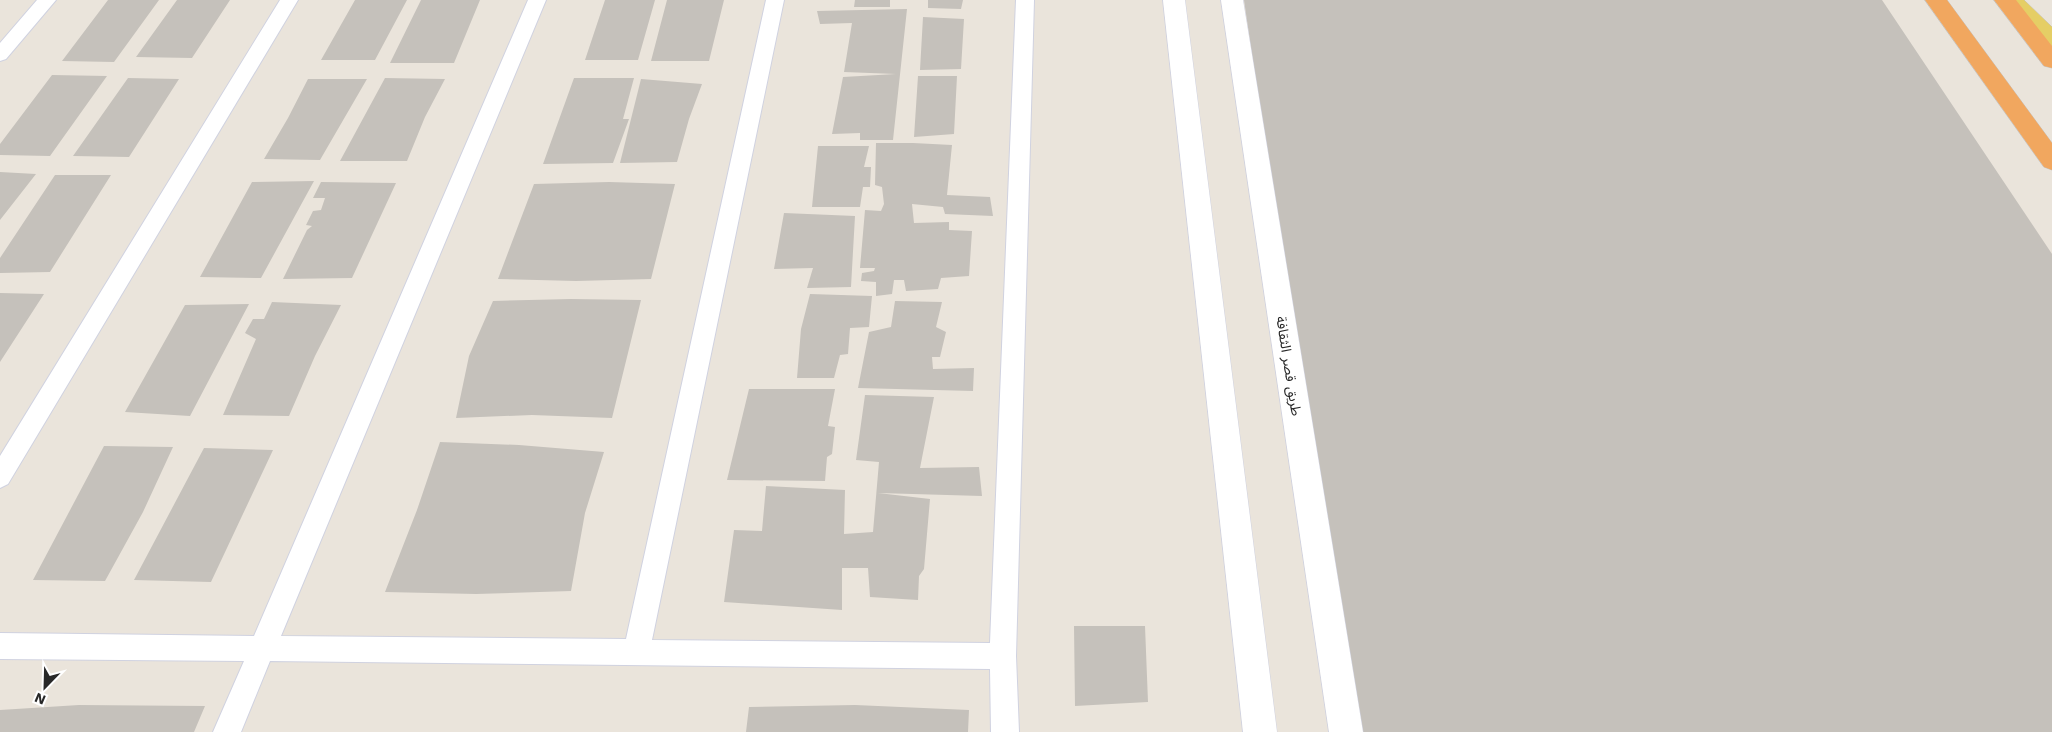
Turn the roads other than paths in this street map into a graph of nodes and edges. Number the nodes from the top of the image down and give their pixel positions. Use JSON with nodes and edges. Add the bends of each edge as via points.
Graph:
{"nodes":[{"id":1,"x":47,"y":0,"type":"edge"},
{"id":2,"x":288,"y":0,"type":"edge"},
{"id":3,"x":537,"y":0,"type":"edge"},
{"id":4,"x":775,"y":0,"type":"edge"},
{"id":5,"x":1025,"y":0,"type":"edge"},
{"id":6,"x":1174,"y":0,"type":"edge"},
{"id":7,"x":1232,"y":0,"type":"edge"},
{"id":8,"x":1936,"y":0,"type":"edge"},
{"id":9,"x":2005,"y":0,"type":"edge"},
{"id":10,"x":2011,"y":0,"type":"edge"},
{"id":11,"x":2052,"y":40,"type":"edge"},
{"id":12,"x":0,"y":55,"type":"edge"},
{"id":13,"x":2052,"y":61,"type":"edge"},
{"id":14,"x":2052,"y":161,"type":"edge"},
{"id":15,"x":0,"y":477,"type":"edge"},
{"id":16,"x":0,"y":646,"type":"edge"},
{"id":17,"x":261,"y":649,"type":"junction"},
{"id":18,"x":636,"y":652,"type":"junction"},
{"id":19,"x":1003,"y":656,"type":"junction"},
{"id":20,"x":227,"y":732,"type":"edge"},
{"id":21,"x":1005,"y":732,"type":"edge"},
{"id":22,"x":1260,"y":732,"type":"edge"},
{"id":23,"x":1346,"y":732,"type":"edge"}],
"edges":[{"from":1,"to":12,"type":"lane"},
{"from":2,"to":15,"type":"lane"},
{"from":3,"to":17,"type":"lane"},
{"from":4,"to":18,"type":"lane"},
{"from":5,"to":19,"type":"lane"},
{"from":6,"to":22,"type":"street"},
{"from":7,"to":23,"type":"street","name":"طريق قصر الثقافة"},
{"from":8,"to":14,"type":"highway"},
{"from":9,"to":13,"type":"highway"},
{"from":10,"to":11,"type":"main road"},
{"from":16,"to":17,"type":"lane"},
{"from":17,"to":18,"type":"lane"},
{"from":17,"to":20,"type":"lane"},
{"from":18,"to":19,"type":"lane"},
{"from":19,"to":21,"type":"lane"}]}
